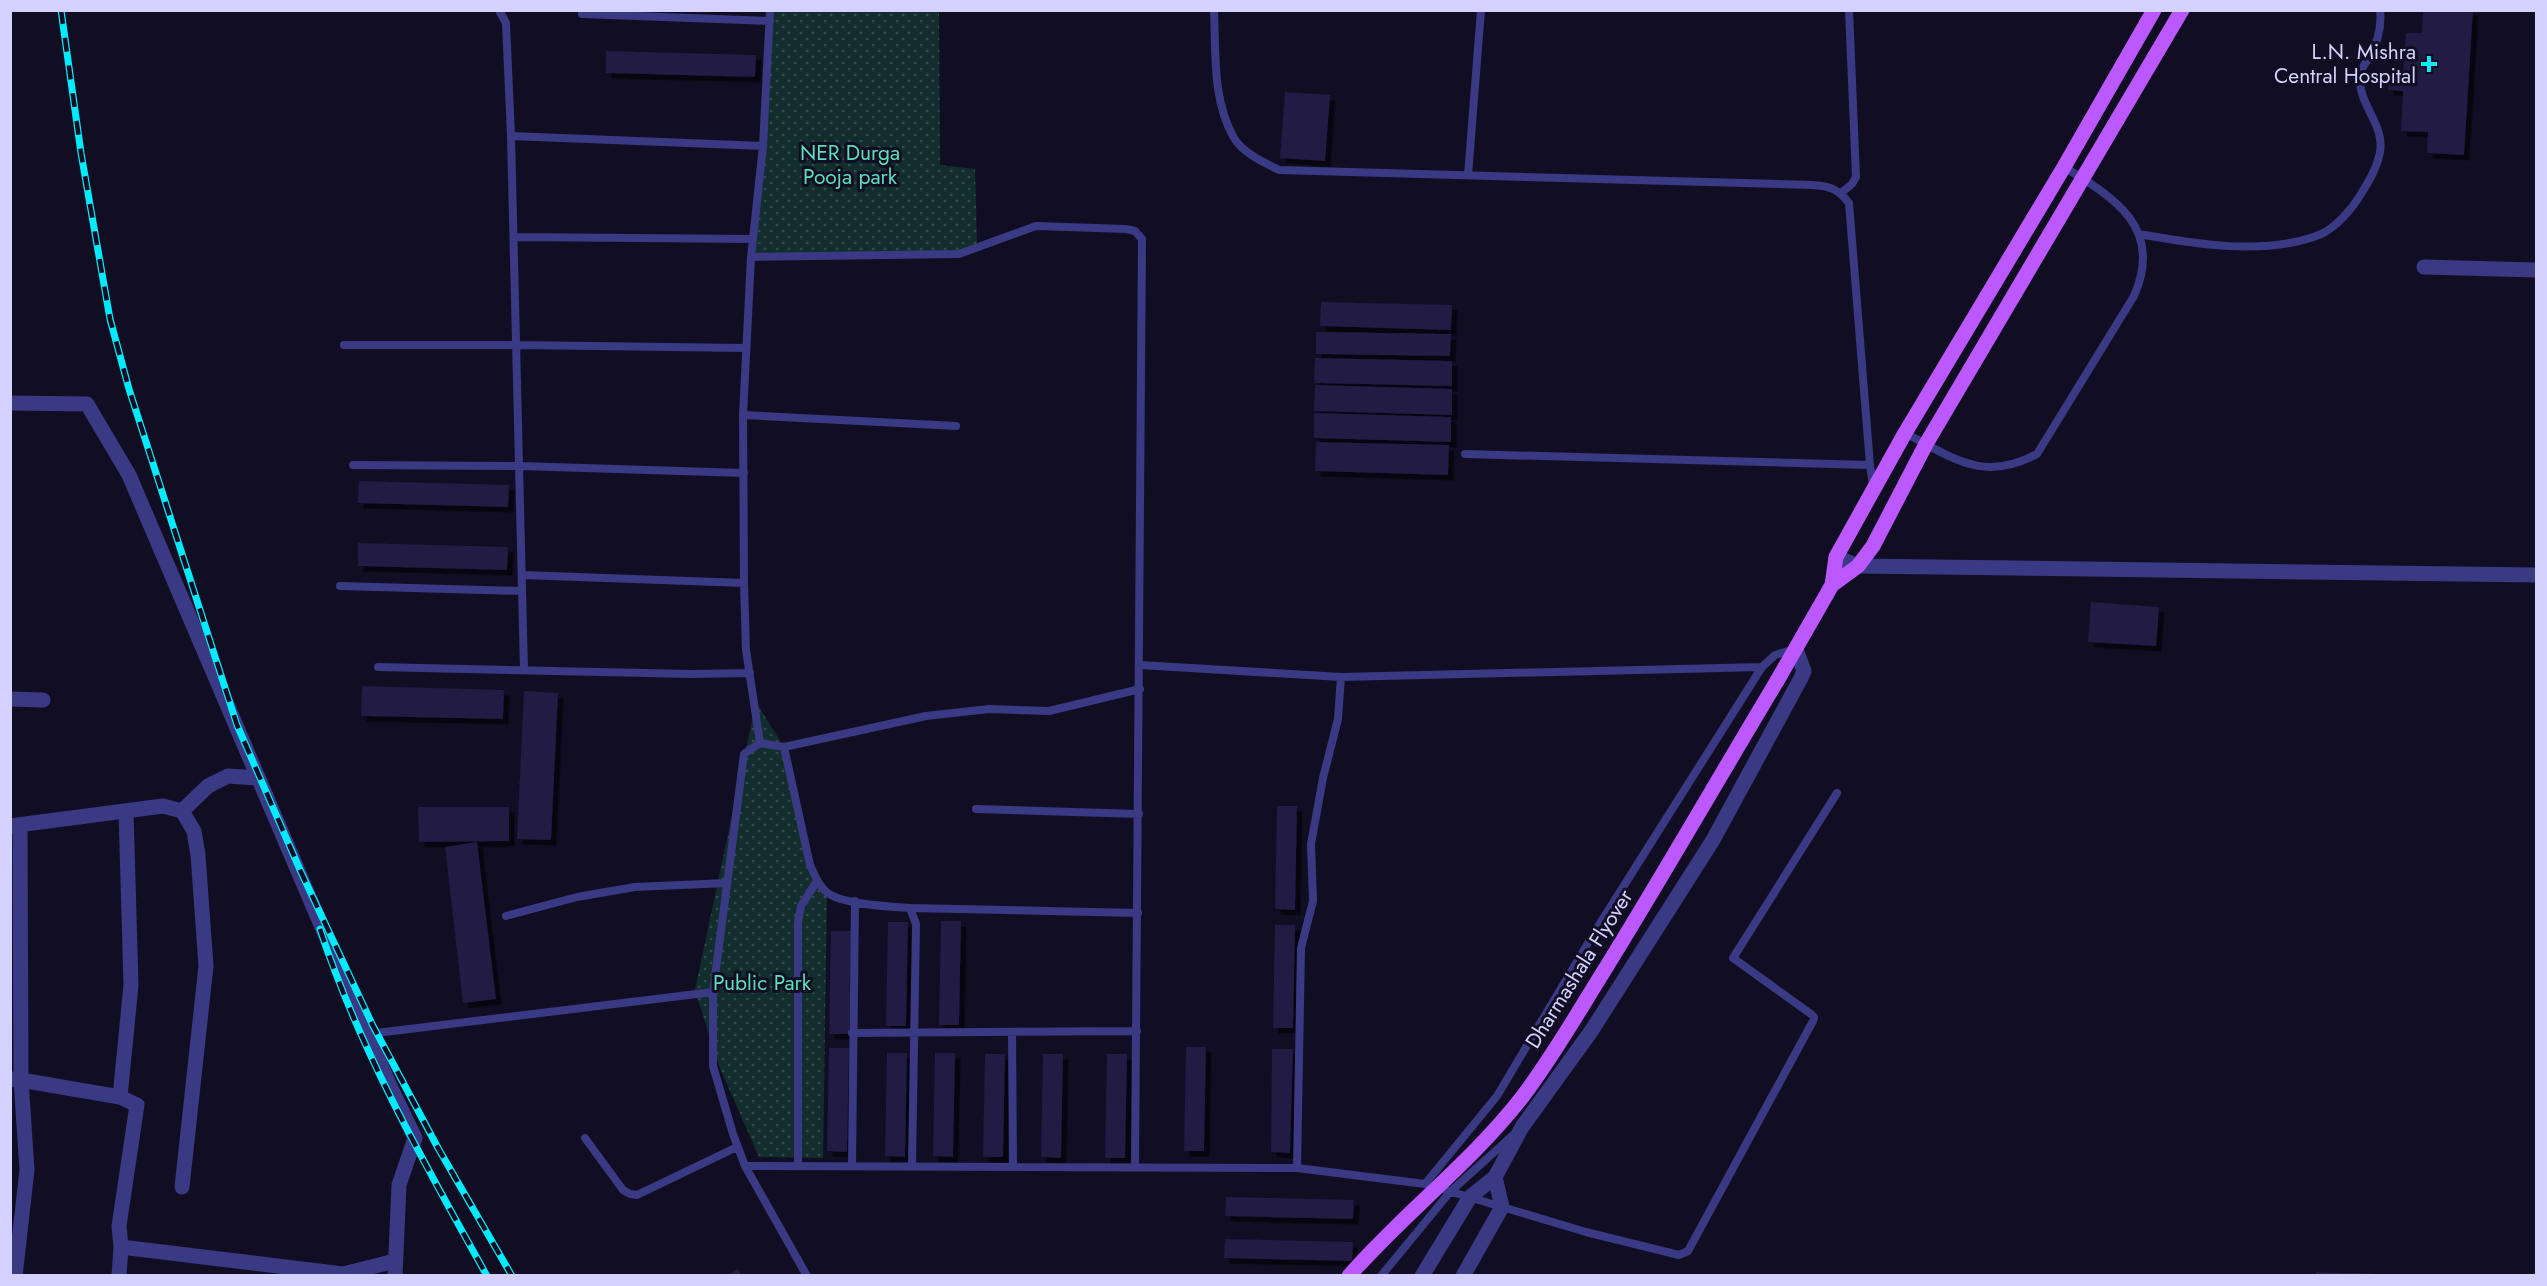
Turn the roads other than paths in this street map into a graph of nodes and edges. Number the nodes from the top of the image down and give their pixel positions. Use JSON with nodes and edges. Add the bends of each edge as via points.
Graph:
{"nodes":[{"id":1,"x":499,"y":10,"type":"edge"},
{"id":2,"x":770,"y":10,"type":"edge"},
{"id":3,"x":1214,"y":10,"type":"edge"},
{"id":4,"x":1481,"y":10,"type":"edge"},
{"id":5,"x":1849,"y":10,"type":"edge"},
{"id":6,"x":2154,"y":10,"type":"edge"},
{"id":7,"x":2182,"y":10,"type":"edge"},
{"id":8,"x":2380,"y":10,"type":"edge"},
{"id":9,"x":582,"y":14,"type":"dead end"},
{"id":10,"x":770,"y":21,"type":"junction"},
{"id":11,"x":511,"y":136,"type":"junction"},
{"id":12,"x":763,"y":146,"type":"junction"},
{"id":13,"x":2064,"y":167,"type":"junction"},
{"id":14,"x":1468,"y":175,"type":"junction"},
{"id":15,"x":2084,"y":179,"type":"junction"},
{"id":16,"x":1840,"y":193,"type":"junction"},
{"id":17,"x":2139,"y":234,"type":"junction"},
{"id":18,"x":514,"y":237,"type":"junction"},
{"id":19,"x":753,"y":239,"type":"junction"},
{"id":20,"x":751,"y":257,"type":"junction"},
{"id":21,"x":2424,"y":267,"type":"dead end"},
{"id":22,"x":2536,"y":270,"type":"edge"},
{"id":23,"x":344,"y":345,"type":"dead end"},
{"id":24,"x":518,"y":345,"type":"junction"},
{"id":25,"x":745,"y":348,"type":"junction"},
{"id":26,"x":10,"y":403,"type":"edge"},
{"id":27,"x":743,"y":415,"type":"junction"},
{"id":28,"x":956,"y":426,"type":"dead end"},
{"id":29,"x":1905,"y":433,"type":"junction"},
{"id":30,"x":1926,"y":444,"type":"junction"},
{"id":31,"x":1465,"y":454,"type":"dead end"},
{"id":32,"x":353,"y":465,"type":"dead end"},
{"id":33,"x":1870,"y":465,"type":"junction"},
{"id":34,"x":520,"y":466,"type":"junction"},
{"id":35,"x":744,"y":473,"type":"junction"},
{"id":36,"x":1874,"y":490,"type":"junction"},
{"id":37,"x":1836,"y":557,"type":"junction"},
{"id":38,"x":1858,"y":566,"type":"junction"},
{"id":39,"x":522,"y":575,"type":"junction"},
{"id":40,"x":2536,"y":575,"type":"edge"},
{"id":41,"x":744,"y":584,"type":"junction"},
{"id":42,"x":1832,"y":585,"type":"junction"},
{"id":43,"x":340,"y":586,"type":"dead end"},
{"id":44,"x":522,"y":591,"type":"junction"},
{"id":45,"x":1796,"y":649,"type":"junction"},
{"id":46,"x":1140,"y":665,"type":"junction"},
{"id":47,"x":378,"y":667,"type":"dead end"},
{"id":48,"x":1762,"y":667,"type":"junction"},
{"id":49,"x":524,"y":670,"type":"junction"},
{"id":50,"x":750,"y":673,"type":"junction"},
{"id":51,"x":1341,"y":677,"type":"junction"},
{"id":52,"x":1140,"y":689,"type":"junction"},
{"id":53,"x":10,"y":699,"type":"edge"},
{"id":54,"x":43,"y":700,"type":"dead end"},
{"id":55,"x":760,"y":742,"type":"junction"},
{"id":56,"x":784,"y":747,"type":"junction"},
{"id":57,"x":258,"y":778,"type":"junction"},
{"id":58,"x":1837,"y":793,"type":"dead end"},
{"id":59,"x":975,"y":808,"type":"dead end"},
{"id":60,"x":182,"y":811,"type":"junction"},
{"id":61,"x":126,"y":812,"type":"junction"},
{"id":62,"x":1139,"y":814,"type":"junction"},
{"id":63,"x":15,"y":825,"type":"edge"},
{"id":64,"x":817,"y":881,"type":"junction"},
{"id":65,"x":726,"y":883,"type":"junction"},
{"id":66,"x":855,"y":901,"type":"junction"},
{"id":67,"x":910,"y":908,"type":"junction"},
{"id":68,"x":1138,"y":913,"type":"junction"},
{"id":69,"x":506,"y":916,"type":"dead end"},
{"id":70,"x":713,"y":992,"type":"junction"},
{"id":71,"x":1137,"y":1031,"type":"junction"},
{"id":72,"x":914,"y":1032,"type":"junction"},
{"id":73,"x":1012,"y":1032,"type":"junction"},
{"id":74,"x":368,"y":1034,"type":"junction"},
{"id":75,"x":852,"y":1034,"type":"junction"},
{"id":76,"x":16,"y":1080,"type":"edge"},
{"id":77,"x":120,"y":1097,"type":"junction"},
{"id":78,"x":1522,"y":1128,"type":"junction"},
{"id":79,"x":585,"y":1138,"type":"dead end"},
{"id":80,"x":737,"y":1146,"type":"junction"},
{"id":81,"x":852,"y":1165,"type":"junction"},
{"id":82,"x":912,"y":1165,"type":"junction"},
{"id":83,"x":745,"y":1166,"type":"junction"},
{"id":84,"x":798,"y":1166,"type":"junction"},
{"id":85,"x":1013,"y":1166,"type":"junction"},
{"id":86,"x":1136,"y":1166,"type":"junction"},
{"id":87,"x":1297,"y":1168,"type":"junction"},
{"id":88,"x":1495,"y":1177,"type":"junction"},
{"id":89,"x":1425,"y":1184,"type":"junction"},
{"id":90,"x":182,"y":1187,"type":"dead end"},
{"id":91,"x":1450,"y":1192,"type":"junction"},
{"id":92,"x":1470,"y":1197,"type":"junction"},
{"id":93,"x":1502,"y":1207,"type":"junction"},
{"id":94,"x":122,"y":1247,"type":"junction"},
{"id":95,"x":395,"y":1268,"type":"edge"},
{"id":96,"x":15,"y":1275,"type":"edge"},
{"id":97,"x":119,"y":1275,"type":"edge"},
{"id":98,"x":807,"y":1275,"type":"edge"},
{"id":99,"x":1349,"y":1275,"type":"edge"},
{"id":100,"x":1381,"y":1275,"type":"edge"},
{"id":101,"x":1422,"y":1275,"type":"edge"},
{"id":102,"x":1463,"y":1275,"type":"edge"}],
"edges":[{"from":1,"to":11,"type":"lane","via":[[506,23]]},
{"from":2,"to":10,"type":"lane"},
{"from":3,"to":14,"type":"lane","via":[[1218,93],[1235,138],[1256,159],[1279,170]]},
{"from":4,"to":14,"type":"lane"},
{"from":5,"to":16,"type":"lane","via":[[1856,177]]},
{"from":6,"to":13,"type":"main road"},
{"from":7,"to":15,"type":"main road"},
{"from":8,"to":17,"type":"lane","via":[[2380,32],[2359,80],[2378,129],[2380,151],[2373,175],[2352,209],[2321,234],[2286,244],[2209,246]]},
{"from":9,"to":10,"type":"lane"},
{"from":10,"to":12,"type":"lane"},
{"from":11,"to":12,"type":"lane"},
{"from":11,"to":18,"type":"lane"},
{"from":12,"to":19,"type":"lane"},
{"from":13,"to":15,"type":"lane"},
{"from":13,"to":29,"type":"main road"},
{"from":14,"to":16,"type":"lane","via":[[1812,185],[1831,186]]},
{"from":15,"to":17,"type":"lane","via":[[2119,203]]},
{"from":15,"to":30,"type":"main road"},
{"from":16,"to":33,"type":"lane","via":[[1850,203]]},
{"from":17,"to":30,"type":"lane","via":[[2142,277],[2134,296],[2037,454],[2021,463],[1986,468]]},
{"from":18,"to":19,"type":"lane"},
{"from":18,"to":24,"type":"lane"},
{"from":19,"to":20,"type":"lane"},
{"from":20,"to":25,"type":"lane"},
{"from":20,"to":46,"type":"lane","via":[[959,254],[1036,226],[1135,231],[1142,239]]},
{"from":21,"to":22,"type":"street"},
{"from":23,"to":24,"type":"lane"},
{"from":24,"to":25,"type":"lane"},
{"from":24,"to":34,"type":"lane"},
{"from":25,"to":27,"type":"lane"},
{"from":26,"to":57,"type":"street","via":[[87,404],[129,475]]},
{"from":27,"to":28,"type":"lane"},
{"from":27,"to":35,"type":"lane"},
{"from":29,"to":30,"type":"lane"},
{"from":29,"to":36,"type":"main road"},
{"from":30,"to":38,"type":"main road","via":[[1873,546]]},
{"from":31,"to":33,"type":"lane"},
{"from":32,"to":34,"type":"lane"},
{"from":33,"to":36,"type":"lane"},
{"from":34,"to":35,"type":"lane"},
{"from":34,"to":39,"type":"lane"},
{"from":35,"to":41,"type":"lane"},
{"from":36,"to":37,"type":"main road"},
{"from":37,"to":38,"type":"street"},
{"from":37,"to":42,"type":"main road"},
{"from":38,"to":40,"type":"street"},
{"from":38,"to":42,"type":"main road"},
{"from":39,"to":41,"type":"lane"},
{"from":39,"to":44,"type":"lane"},
{"from":41,"to":50,"type":"lane"},
{"from":42,"to":45,"type":"main road","name":"Dharmashala Flyover"},
{"from":43,"to":44,"type":"lane"},
{"from":44,"to":49,"type":"lane"},
{"from":45,"to":48,"type":"lane","via":[[1775,655]]},
{"from":45,"to":78,"type":"street","via":[[1804,671],[1801,678],[1713,840],[1592,1030]]},
{"from":45,"to":99,"type":"main road","name":"Dharmashala Flyover","bridge":true,"via":[[1625,937],[1523,1095],[1485,1140]]},
{"from":46,"to":51,"type":"lane"},
{"from":46,"to":52,"type":"lane"},
{"from":47,"to":49,"type":"lane"},
{"from":48,"to":51,"type":"lane"},
{"from":48,"to":89,"type":"lane","via":[[1594,933],[1497,1096]]},
{"from":49,"to":50,"type":"lane"},
{"from":50,"to":55,"type":"lane"},
{"from":51,"to":87,"type":"lane","via":[[1338,719],[1311,844],[1312,901],[1301,948]]},
{"from":52,"to":56,"type":"lane","via":[[1049,711],[989,709],[926,716]]},
{"from":52,"to":62,"type":"lane"},
{"from":53,"to":54,"type":"street"},
{"from":55,"to":56,"type":"lane"},
{"from":55,"to":65,"type":"lane","via":[[744,754]]},
{"from":56,"to":64,"type":"lane"},
{"from":57,"to":60,"type":"street","via":[[228,776],[208,786]]},
{"from":57,"to":74,"type":"street"},
{"from":58,"to":93,"type":"lane","via":[[1733,954],[1735,961],[1814,1017],[1688,1251],[1679,1255]]},
{"from":59,"to":62,"type":"lane"},
{"from":60,"to":61,"type":"street","via":[[164,806]]},
{"from":60,"to":90,"type":"street","via":[[194,831],[198,855],[206,966]]},
{"from":61,"to":63,"type":"street"},
{"from":61,"to":77,"type":"street","via":[[131,985]]},
{"from":62,"to":68,"type":"lane"},
{"from":63,"to":76,"type":"street"},
{"from":64,"to":66,"type":"lane","via":[[831,896]]},
{"from":64,"to":84,"type":"lane","via":[[801,906],[798,922]]},
{"from":65,"to":69,"type":"lane","via":[[635,887]]},
{"from":65,"to":70,"type":"lane"},
{"from":66,"to":67,"type":"lane"},
{"from":66,"to":75,"type":"lane"},
{"from":67,"to":68,"type":"lane"},
{"from":67,"to":72,"type":"lane","via":[[916,924]]},
{"from":68,"to":71,"type":"lane"},
{"from":70,"to":74,"type":"lane"},
{"from":70,"to":80,"type":"lane","via":[[713,1066]]},
{"from":71,"to":73,"type":"lane"},
{"from":71,"to":86,"type":"lane"},
{"from":72,"to":73,"type":"lane"},
{"from":72,"to":75,"type":"lane"},
{"from":72,"to":82,"type":"lane"},
{"from":73,"to":85,"type":"lane"},
{"from":74,"to":95,"type":"street","via":[[414,1138],[399,1185]]},
{"from":75,"to":81,"type":"lane"},
{"from":76,"to":77,"type":"street"},
{"from":76,"to":96,"type":"street","via":[[27,1170]]},
{"from":77,"to":94,"type":"street","via":[[137,1105],[119,1227]]},
{"from":78,"to":88,"type":"street"},
{"from":78,"to":91,"type":"lane"},
{"from":79,"to":80,"type":"lane","via":[[623,1190],[637,1195]]},
{"from":80,"to":83,"type":"lane"},
{"from":81,"to":82,"type":"lane"},
{"from":81,"to":84,"type":"lane"},
{"from":82,"to":85,"type":"lane"},
{"from":83,"to":84,"type":"lane"},
{"from":83,"to":98,"type":"lane"},
{"from":85,"to":86,"type":"lane"},
{"from":86,"to":87,"type":"lane"},
{"from":87,"to":89,"type":"lane"},
{"from":88,"to":92,"type":"street"},
{"from":88,"to":93,"type":"street"},
{"from":89,"to":91,"type":"lane"},
{"from":91,"to":92,"type":"lane"},
{"from":91,"to":100,"type":"lane"},
{"from":92,"to":93,"type":"lane"},
{"from":92,"to":101,"type":"street"},
{"from":93,"to":102,"type":"street"},
{"from":94,"to":95,"type":"street","via":[[343,1274]]},
{"from":94,"to":97,"type":"street"}]}
